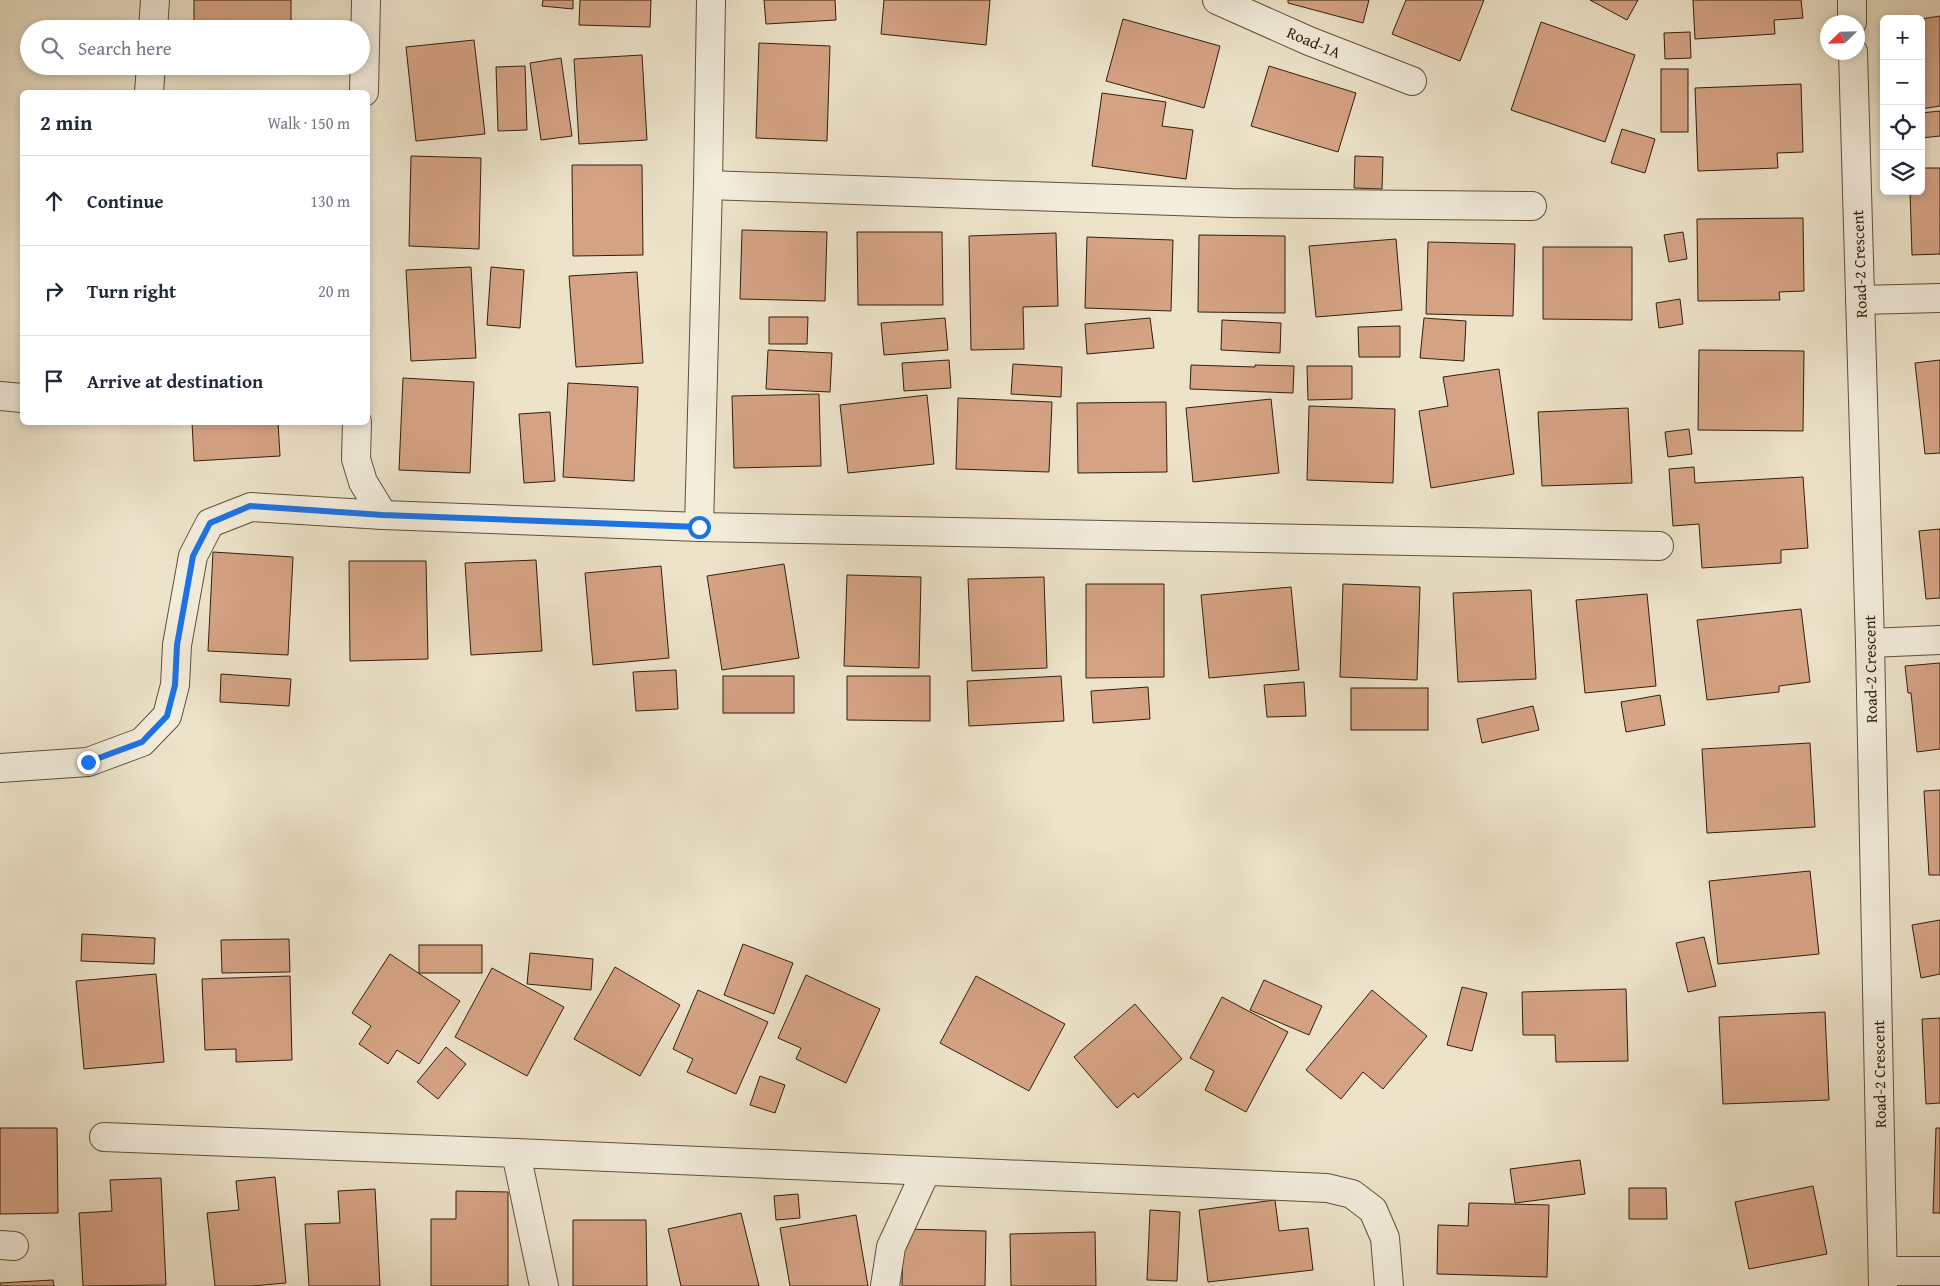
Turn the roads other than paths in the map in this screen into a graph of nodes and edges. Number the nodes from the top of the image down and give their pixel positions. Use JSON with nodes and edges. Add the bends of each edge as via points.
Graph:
{"nodes":[{"id":1,"x":155,"y":0,"type":"edge"},
{"id":2,"x":366,"y":0,"type":"edge"},
{"id":3,"x":711,"y":0,"type":"edge"},
{"id":4,"x":1216,"y":0,"type":"edge"},
{"id":5,"x":1852,"y":0,"type":"edge"},
{"id":6,"x":1852,"y":15,"type":"edge"},
{"id":7,"x":154,"y":20,"type":"edge"},
{"id":8,"x":366,"y":20,"type":"edge"},
{"id":9,"x":1853,"y":60,"type":"edge"},
{"id":10,"x":150,"y":75,"type":"edge"},
{"id":11,"x":364,"y":75,"type":"edge"},
{"id":12,"x":1412,"y":81,"type":"dead end"},
{"id":13,"x":149,"y":90,"type":"edge"},
{"id":14,"x":364,"y":90,"type":"edge"},
{"id":15,"x":708,"y":185,"type":"junction"},
{"id":16,"x":1532,"y":206,"type":"dead end"},
{"id":17,"x":1940,"y":298,"type":"edge"},
{"id":18,"x":1860,"y":300,"type":"junction"},
{"id":19,"x":0,"y":396,"type":"edge"},
{"id":20,"x":20,"y":398,"type":"edge"},
{"id":21,"x":356,"y":425,"type":"edge"},
{"id":22,"x":383,"y":515,"type":"junction"},
{"id":23,"x":699,"y":527,"type":"junction"},
{"id":24,"x":1659,"y":546,"type":"dead end"},
{"id":25,"x":1940,"y":640,"type":"edge"},
{"id":26,"x":1870,"y":643,"type":"junction"},
{"id":27,"x":0,"y":768,"type":"edge"},
{"id":28,"x":104,"y":1137,"type":"dead end"},
{"id":29,"x":516,"y":1153,"type":"junction"},
{"id":30,"x":926,"y":1171,"type":"junction"},
{"id":31,"x":1940,"y":1271,"type":"edge"},
{"id":32,"x":1883,"y":1278,"type":"edge"},
{"id":33,"x":544,"y":1286,"type":"edge"},
{"id":34,"x":885,"y":1286,"type":"edge"},
{"id":35,"x":1389,"y":1286,"type":"edge"}],
"edges":[{"from":1,"to":7,"type":"street"},
{"from":2,"to":8,"type":"street"},
{"from":3,"to":15,"type":"street"},
{"from":4,"to":12,"type":"street","name":"Road-1A"},
{"from":5,"to":6,"type":"street"},
{"from":9,"to":18,"type":"street","name":"Road-2 Crescent"},
{"from":10,"to":13,"type":"street"},
{"from":11,"to":14,"type":"street"},
{"from":15,"to":16,"type":"street","via":[[1231,204]]},
{"from":15,"to":23,"type":"street"},
{"from":17,"to":18,"type":"street"},
{"from":18,"to":26,"type":"street","name":"Road-2 Crescent"},
{"from":19,"to":20,"type":"street"},
{"from":21,"to":22,"type":"street","via":[[356,459],[363,482]]},
{"from":22,"to":23,"type":"street"},
{"from":22,"to":27,"type":"street","via":[[250,506],[210,523],[193,556],[177,645],[175,685],[167,716],[142,742],[88,762]]},
{"from":23,"to":24,"type":"street"},
{"from":25,"to":26,"type":"street"},
{"from":26,"to":32,"type":"street","name":"Road-2 Crescent"},
{"from":28,"to":29,"type":"street"},
{"from":29,"to":30,"type":"street"},
{"from":29,"to":33,"type":"street"},
{"from":30,"to":34,"type":"street","via":[[891,1247]]},
{"from":30,"to":35,"type":"street","via":[[1327,1188],[1352,1194],[1373,1210],[1385,1238]]},
{"from":31,"to":32,"type":"street"}]}
